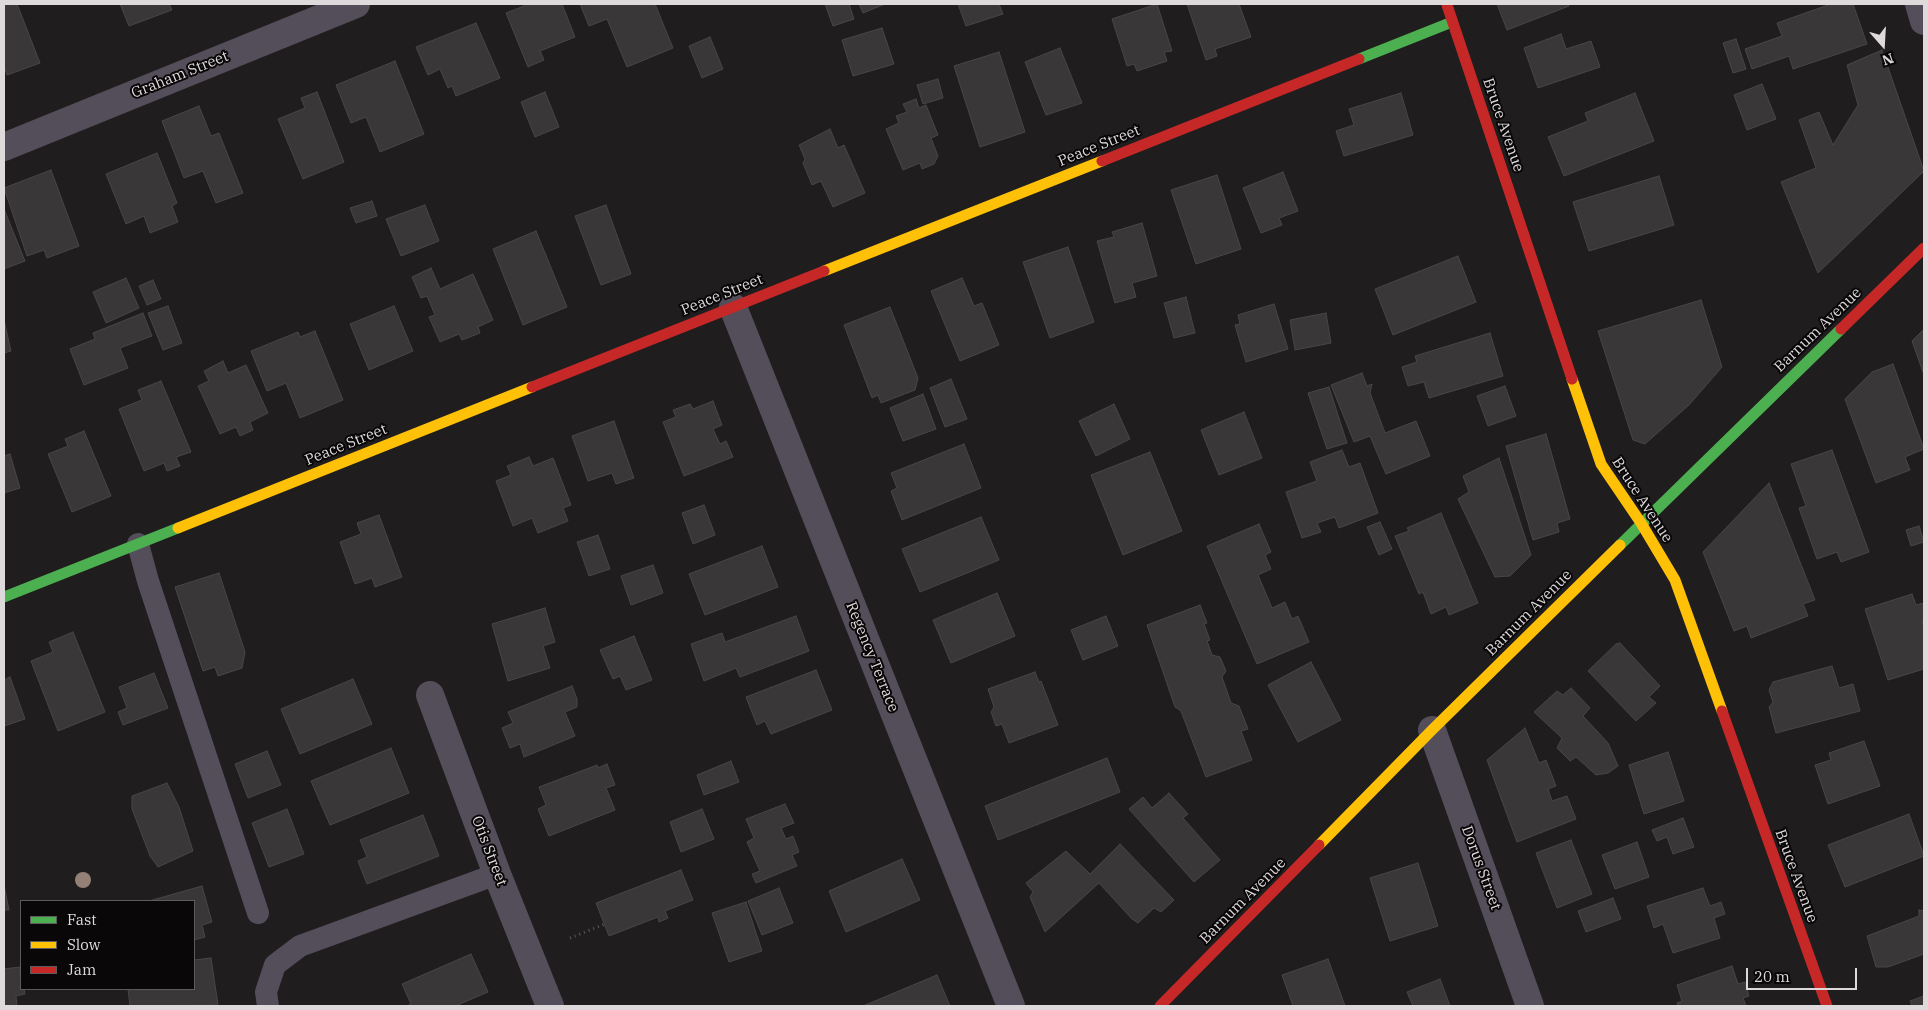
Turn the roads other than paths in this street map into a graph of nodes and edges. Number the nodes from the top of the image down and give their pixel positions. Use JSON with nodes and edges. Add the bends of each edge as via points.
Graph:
{"nodes":[{"id":1,"x":356,"y":4,"type":"edge"},
{"id":2,"x":1447,"y":4,"type":"edge"},
{"id":3,"x":1919,"y":4,"type":"edge"},
{"id":4,"x":1924,"y":21,"type":"edge"},
{"id":5,"x":1452,"y":22,"type":"junction"},
{"id":6,"x":4,"y":147,"type":"edge"},
{"id":7,"x":1924,"y":248,"type":"edge"},
{"id":8,"x":733,"y":307,"type":"junction"},
{"id":9,"x":1641,"y":523,"type":"junction"},
{"id":10,"x":138,"y":544,"type":"junction"},
{"id":11,"x":4,"y":597,"type":"edge"},
{"id":12,"x":430,"y":695,"type":"dead end"},
{"id":13,"x":1432,"y":730,"type":"junction"},
{"id":14,"x":497,"y":874,"type":"junction"},
{"id":15,"x":258,"y":913,"type":"dead end"},
{"id":16,"x":268,"y":1006,"type":"edge"},
{"id":17,"x":550,"y":1006,"type":"edge"},
{"id":18,"x":1011,"y":1006,"type":"edge"},
{"id":19,"x":1160,"y":1006,"type":"edge"},
{"id":20,"x":1530,"y":1006,"type":"edge"},
{"id":21,"x":1826,"y":1006,"type":"edge"}],
"edges":[{"from":1,"to":6,"type":"street","name":"Graham Street"},
{"from":2,"to":5,"type":"street","name":"Bruce Avenue"},
{"from":3,"to":4,"type":"street"},
{"from":5,"to":8,"type":"street","name":"Peace Street"},
{"from":5,"to":9,"type":"street","name":"Bruce Avenue","via":[[1601,464]]},
{"from":7,"to":9,"type":"street","name":"Barnum Avenue"},
{"from":8,"to":10,"type":"street","name":"Peace Street"},
{"from":8,"to":18,"type":"street","name":"Regency Terrace"},
{"from":9,"to":13,"type":"street","name":"Barnum Avenue"},
{"from":9,"to":21,"type":"street","name":"Bruce Avenue","via":[[1675,580]]},
{"from":10,"to":11,"type":"street","name":"Peace Street"},
{"from":10,"to":15,"type":"lane"},
{"from":12,"to":14,"type":"street","name":"Otis Street"},
{"from":13,"to":19,"type":"street","name":"Barnum Avenue"},
{"from":13,"to":20,"type":"street","name":"Dorus Street"},
{"from":14,"to":16,"type":"lane","via":[[300,946],[275,965],[266,992]]},
{"from":14,"to":17,"type":"street","name":"Otis Street"}]}
